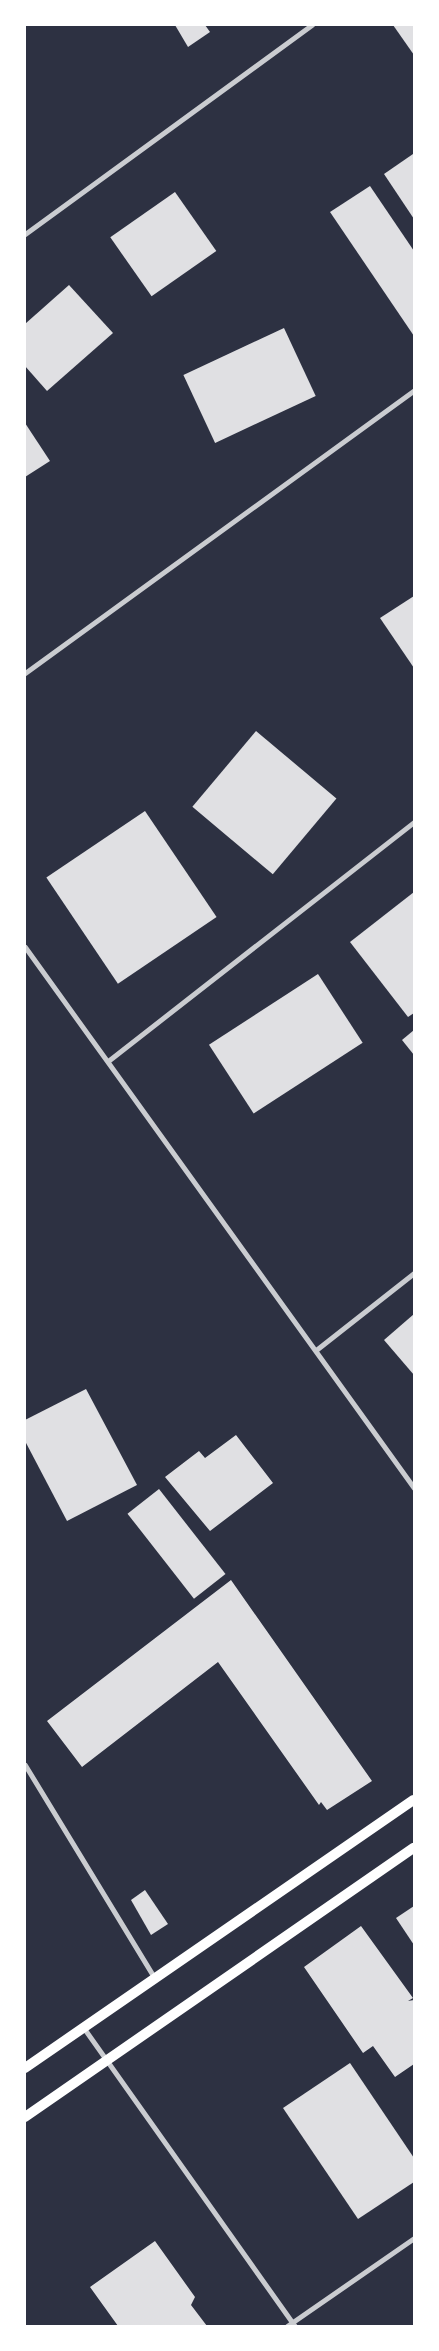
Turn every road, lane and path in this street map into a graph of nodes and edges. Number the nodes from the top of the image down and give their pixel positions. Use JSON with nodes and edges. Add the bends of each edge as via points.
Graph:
{"nodes":[{"id":1,"x":312,"y":25,"type":"edge"},
{"id":2,"x":25,"y":234,"type":"edge"},
{"id":3,"x":414,"y":390,"type":"edge"},
{"id":4,"x":25,"y":673,"type":"edge"},
{"id":5,"x":414,"y":822,"type":"edge"},
{"id":6,"x":25,"y":947,"type":"edge"},
{"id":7,"x":108,"y":1061,"type":"junction"},
{"id":8,"x":414,"y":1273,"type":"edge"},
{"id":9,"x":316,"y":1350,"type":"junction"},
{"id":10,"x":414,"y":1488,"type":"edge"},
{"id":11,"x":25,"y":1766,"type":"edge"},
{"id":12,"x":414,"y":1800,"type":"edge"},
{"id":13,"x":414,"y":1848,"type":"edge"},
{"id":14,"x":154,"y":1977,"type":"junction"},
{"id":15,"x":83,"y":2027,"type":"junction"},
{"id":16,"x":108,"y":2061,"type":"junction"},
{"id":17,"x":25,"y":2068,"type":"edge"},
{"id":18,"x":25,"y":2117,"type":"edge"},
{"id":19,"x":414,"y":2238,"type":"edge"},
{"id":20,"x":292,"y":2325,"type":"edge"}],
"edges":[{"from":1,"to":2,"type":"street"},
{"from":3,"to":4,"type":"street"},
{"from":5,"to":7,"type":"street"},
{"from":6,"to":7,"type":"street"},
{"from":7,"to":9,"type":"street"},
{"from":8,"to":9,"type":"street"},
{"from":9,"to":10,"type":"street"},
{"from":11,"to":14,"type":"street"},
{"from":12,"to":14,"type":"main road"},
{"from":13,"to":16,"type":"main road"},
{"from":14,"to":15,"type":"main road"},
{"from":15,"to":16,"type":"street"},
{"from":15,"to":17,"type":"main road"},
{"from":16,"to":18,"type":"main road"},
{"from":16,"to":20,"type":"street"},
{"from":19,"to":20,"type":"street"}]}
